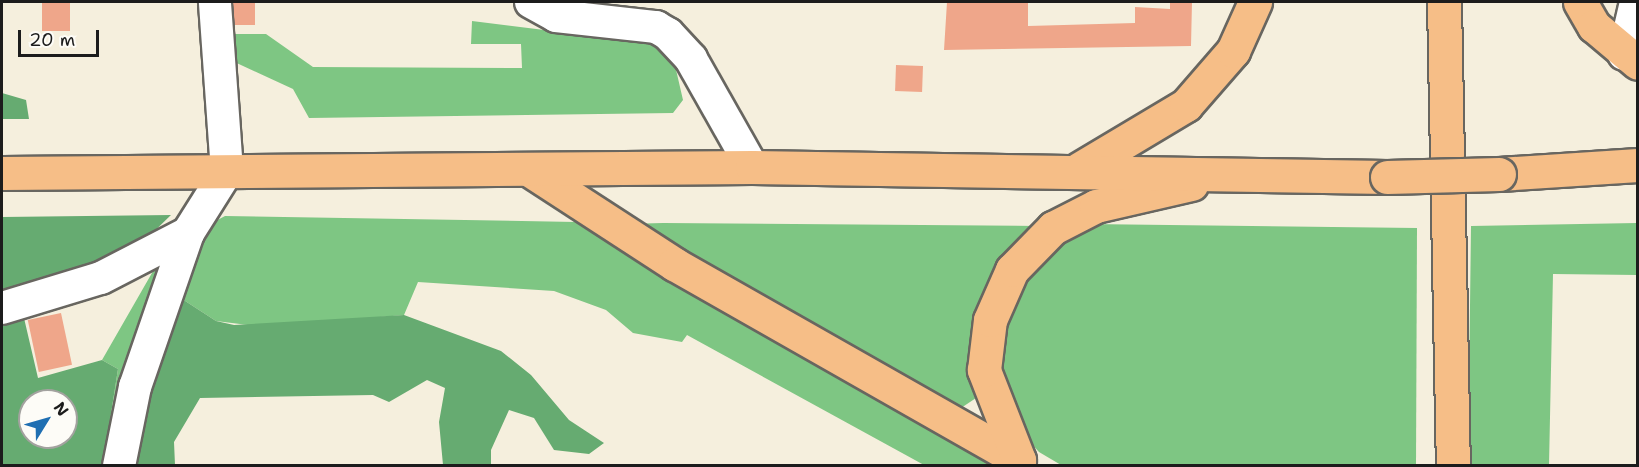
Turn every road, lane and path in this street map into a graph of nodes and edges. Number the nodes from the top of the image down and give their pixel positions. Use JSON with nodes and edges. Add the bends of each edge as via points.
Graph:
{"nodes":[{"id":1,"x":215,"y":2,"type":"edge"},
{"id":2,"x":531,"y":2,"type":"edge"},
{"id":3,"x":1255,"y":2,"type":"edge"},
{"id":4,"x":1444,"y":2,"type":"edge"},
{"id":5,"x":1580,"y":2,"type":"edge"},
{"id":6,"x":1636,"y":2,"type":"edge"},
{"id":7,"x":1631,"y":58,"type":"edge"},
{"id":8,"x":1638,"y":165,"type":"edge"},
{"id":9,"x":752,"y":167,"type":"junction"},
{"id":10,"x":1078,"y":169,"type":"junction"},
{"id":11,"x":227,"y":171,"type":"junction"},
{"id":12,"x":531,"y":171,"type":"junction"},
{"id":13,"x":2,"y":173,"type":"edge"},
{"id":14,"x":1236,"y":174,"type":"junction"},
{"id":15,"x":188,"y":233,"type":"junction"},
{"id":16,"x":2,"y":308,"type":"edge"},
{"id":17,"x":1024,"y":463,"type":"edge"},
{"id":18,"x":119,"y":465,"type":"edge"},
{"id":19,"x":1453,"y":465,"type":"edge"}],
"edges":[{"from":1,"to":11,"type":"street"},
{"from":2,"to":9,"type":"street","via":[[556,16],[656,27],[668,34],[691,59]]},
{"from":3,"to":10,"type":"main road","via":[[1233,51],[1186,105]]},
{"from":4,"to":19,"type":"main road"},
{"from":5,"to":7,"type":"main road","via":[[1594,26]]},
{"from":6,"to":7,"type":"street"},
{"from":8,"to":14,"type":"main road","bridge":true,"via":[[1387,177]]},
{"from":9,"to":10,"type":"main road"},
{"from":9,"to":12,"type":"main road"},
{"from":10,"to":14,"type":"main road"},
{"from":11,"to":12,"type":"main road"},
{"from":11,"to":13,"type":"main road"},
{"from":11,"to":15,"type":"street"},
{"from":12,"to":17,"type":"main road","via":[[674,264]]},
{"from":14,"to":17,"type":"main road","via":[[1096,206],[1053,228],[1012,270],[990,320],[984,370]]},
{"from":15,"to":16,"type":"street","via":[[101,278]]},
{"from":15,"to":18,"type":"street","via":[[135,387]]}]}
